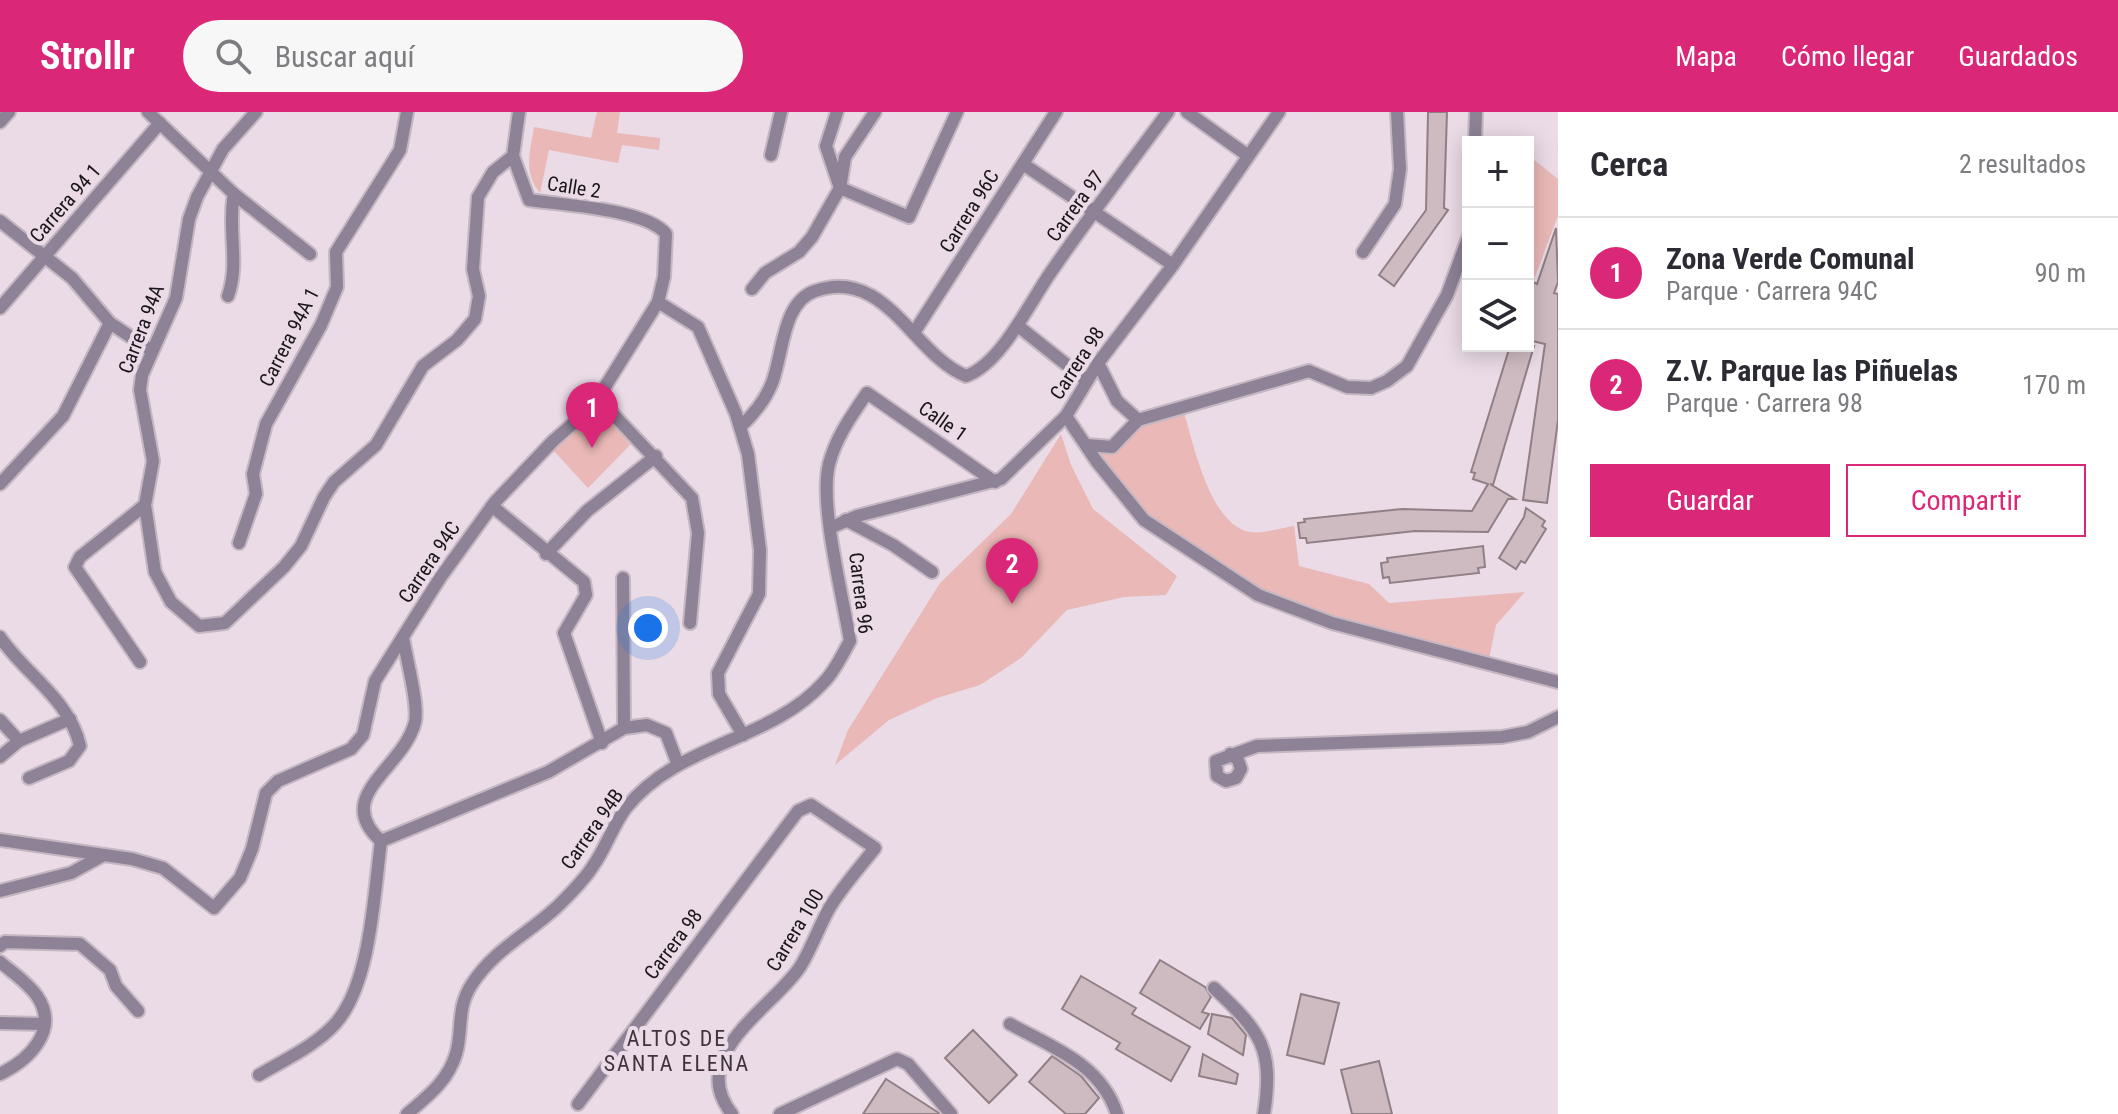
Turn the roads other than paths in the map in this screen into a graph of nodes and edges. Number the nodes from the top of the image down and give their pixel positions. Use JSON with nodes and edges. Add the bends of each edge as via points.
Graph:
{"nodes":[{"id":1,"x":9,"y":112,"type":"edge"},
{"id":2,"x":148,"y":112,"type":"edge"},
{"id":3,"x":256,"y":112,"type":"edge"},
{"id":4,"x":407,"y":112,"type":"edge"},
{"id":5,"x":519,"y":112,"type":"edge"},
{"id":6,"x":781,"y":112,"type":"edge"},
{"id":7,"x":837,"y":112,"type":"edge"},
{"id":8,"x":875,"y":112,"type":"edge"},
{"id":9,"x":957,"y":112,"type":"edge"},
{"id":10,"x":1056,"y":112,"type":"edge"},
{"id":11,"x":1168,"y":112,"type":"edge"},
{"id":12,"x":1187,"y":112,"type":"edge"},
{"id":13,"x":1279,"y":112,"type":"edge"},
{"id":14,"x":1397,"y":112,"type":"edge"},
{"id":15,"x":1476,"y":112,"type":"edge"},
{"id":16,"x":0,"y":122,"type":"edge"},
{"id":17,"x":160,"y":123,"type":"junction"},
{"id":18,"x":1475,"y":136,"type":"edge"},
{"id":19,"x":771,"y":155,"type":"dead end"},
{"id":20,"x":1247,"y":155,"type":"junction"},
{"id":21,"x":513,"y":156,"type":"junction"},
{"id":22,"x":1023,"y":164,"type":"junction"},
{"id":23,"x":209,"y":171,"type":"junction"},
{"id":24,"x":840,"y":188,"type":"junction"},
{"id":25,"x":234,"y":194,"type":"junction"},
{"id":26,"x":1095,"y":211,"type":"junction"},
{"id":27,"x":0,"y":221,"type":"edge"},
{"id":28,"x":658,"y":224,"type":"joint"},
{"id":29,"x":1363,"y":252,"type":"dead end"},
{"id":30,"x":310,"y":254,"type":"dead end"},
{"id":31,"x":1462,"y":254,"type":"edge"},
{"id":32,"x":45,"y":256,"type":"junction"},
{"id":33,"x":1173,"y":265,"type":"junction"},
{"id":34,"x":752,"y":289,"type":"dead end"},
{"id":35,"x":228,"y":296,"type":"dead end"},
{"id":36,"x":658,"y":302,"type":"junction"},
{"id":37,"x":0,"y":308,"type":"edge"},
{"id":38,"x":110,"y":323,"type":"junction"},
{"id":39,"x":1018,"y":326,"type":"junction"},
{"id":40,"x":915,"y":331,"type":"junction"},
{"id":41,"x":152,"y":351,"type":"junction"},
{"id":42,"x":1098,"y":363,"type":"junction"},
{"id":43,"x":1087,"y":381,"type":"junction"},
{"id":44,"x":867,"y":393,"type":"joint"},
{"id":45,"x":598,"y":398,"type":"junction"},
{"id":46,"x":1066,"y":416,"type":"junction"},
{"id":47,"x":1138,"y":420,"type":"junction"},
{"id":48,"x":740,"y":427,"type":"junction"},
{"id":49,"x":1087,"y":445,"type":"junction"},
{"id":50,"x":1112,"y":447,"type":"junction"},
{"id":51,"x":656,"y":456,"type":"junction"},
{"id":52,"x":1102,"y":469,"type":"junction"},
{"id":53,"x":995,"y":482,"type":"junction"},
{"id":54,"x":0,"y":484,"type":"edge"},
{"id":55,"x":145,"y":505,"type":"junction"},
{"id":56,"x":492,"y":506,"type":"junction"},
{"id":57,"x":846,"y":520,"type":"junction"},
{"id":58,"x":830,"y":528,"type":"junction"},
{"id":59,"x":239,"y":543,"type":"dead end"},
{"id":60,"x":546,"y":554,"type":"junction"},
{"id":61,"x":932,"y":572,"type":"dead end"},
{"id":62,"x":623,"y":578,"type":"dead end"},
{"id":63,"x":690,"y":623,"type":"dead end"},
{"id":64,"x":0,"y":637,"type":"edge"},
{"id":65,"x":403,"y":637,"type":"junction"},
{"id":66,"x":140,"y":662,"type":"dead end"},
{"id":67,"x":1558,"y":682,"type":"edge"},
{"id":68,"x":1558,"y":717,"type":"edge"},
{"id":69,"x":70,"y":719,"type":"junction"},
{"id":70,"x":0,"y":720,"type":"edge"},
{"id":71,"x":624,"y":728,"type":"junction"},
{"id":72,"x":743,"y":735,"type":"junction"},
{"id":73,"x":19,"y":741,"type":"junction"},
{"id":74,"x":602,"y":743,"type":"junction"},
{"id":75,"x":1230,"y":754,"type":"dead end"},
{"id":76,"x":0,"y":757,"type":"edge"},
{"id":77,"x":677,"y":762,"type":"junction"},
{"id":78,"x":29,"y":778,"type":"dead end"},
{"id":79,"x":0,"y":840,"type":"edge"},
{"id":80,"x":381,"y":841,"type":"junction"},
{"id":81,"x":875,"y":848,"type":"joint"},
{"id":82,"x":104,"y":855,"type":"junction"},
{"id":83,"x":0,"y":891,"type":"edge"},
{"id":84,"x":0,"y":946,"type":"edge"},
{"id":85,"x":0,"y":962,"type":"edge"},
{"id":86,"x":6,"y":972,"type":"edge"},
{"id":87,"x":1214,"y":988,"type":"dead end"},
{"id":88,"x":138,"y":1011,"type":"dead end"},
{"id":89,"x":0,"y":1023,"type":"edge"},
{"id":90,"x":43,"y":1024,"type":"junction"},
{"id":91,"x":1010,"y":1024,"type":"dead end"},
{"id":92,"x":0,"y":1074,"type":"edge"},
{"id":93,"x":259,"y":1075,"type":"dead end"},
{"id":94,"x":578,"y":1104,"type":"dead end"},
{"id":95,"x":407,"y":1114,"type":"edge"},
{"id":96,"x":732,"y":1114,"type":"edge"},
{"id":97,"x":780,"y":1114,"type":"edge"},
{"id":98,"x":951,"y":1114,"type":"edge"},
{"id":99,"x":1117,"y":1114,"type":"edge"},
{"id":100,"x":1264,"y":1114,"type":"edge"}],
"edges":[{"from":1,"to":16,"type":"street"},
{"from":2,"to":17,"type":"street"},
{"from":3,"to":23,"type":"street","name":"Carrera 94A"},
{"from":4,"to":59,"type":"street","name":"Carrera 94A 1","via":[[400,150],[336,252],[337,287],[321,325],[266,424],[253,474],[256,494]]},
{"from":5,"to":21,"type":"street"},
{"from":6,"to":19,"type":"street"},
{"from":7,"to":24,"type":"street","via":[[826,146]]},
{"from":8,"to":24,"type":"street","via":[[845,157]]},
{"from":9,"to":24,"type":"street","via":[[909,217]]},
{"from":10,"to":22,"type":"street","name":"Carrera 96C"},
{"from":11,"to":26,"type":"street","name":"Carrera 97"},
{"from":12,"to":20,"type":"street"},
{"from":13,"to":20,"type":"street","name":"Carrera 98"},
{"from":14,"to":29,"type":"street","via":[[1400,169],[1395,204]]},
{"from":15,"to":18,"type":"street"},
{"from":17,"to":23,"type":"street"},
{"from":17,"to":32,"type":"street","name":"Carrera 94 1"},
{"from":20,"to":33,"type":"street","name":"Carrera 98"},
{"from":21,"to":28,"type":"street","name":"Calle 2","via":[[529,200]]},
{"from":21,"to":55,"type":"street","via":[[493,172],[478,197],[475,319],[423,366],[376,445],[334,482],[301,546],[225,623],[199,626],[171,602],[155,572]]},
{"from":22,"to":26,"type":"street"},
{"from":22,"to":40,"type":"street","name":"Carrera 96C"},
{"from":23,"to":25,"type":"street"},
{"from":23,"to":41,"type":"street","name":"Carrera 94A","via":[[189,219],[176,298]]},
{"from":24,"to":34,"type":"street","via":[[799,252],[765,273]]},
{"from":25,"to":30,"type":"street"},
{"from":25,"to":35,"type":"street","via":[[236,275]]},
{"from":26,"to":33,"type":"street"},
{"from":26,"to":39,"type":"street","name":"Carrera 97"},
{"from":27,"to":32,"type":"street"},
{"from":28,"to":36,"type":"street","name":"Carrera 94C","via":[[666,234]]},
{"from":31,"to":47,"type":"street","via":[[1447,295],[1407,366],[1387,381],[1371,388],[1347,387],[1309,371]]},
{"from":32,"to":37,"type":"street","name":"Carrera 94 1"},
{"from":32,"to":38,"type":"street","via":[[72,278]]},
{"from":33,"to":42,"type":"street","name":"Carrera 98"},
{"from":36,"to":45,"type":"street","name":"Carrera 94C"},
{"from":36,"to":48,"type":"street","via":[[698,327]]},
{"from":38,"to":41,"type":"street"},
{"from":38,"to":54,"type":"street","via":[[63,416]]},
{"from":39,"to":40,"type":"street","name":"Carrera 97","via":[[976,373],[966,376],[954,372]]},
{"from":39,"to":43,"type":"street"},
{"from":40,"to":48,"type":"street","via":[[849,285],[807,293],[792,315],[772,384],[758,410]]},
{"from":41,"to":55,"type":"street","name":"Carrera 94A","via":[[140,390],[153,461]]},
{"from":42,"to":43,"type":"street","name":"Carrera 98"},
{"from":42,"to":47,"type":"street","via":[[1117,401]]},
{"from":43,"to":46,"type":"street","name":"Carrera 98"},
{"from":44,"to":53,"type":"street","name":"Calle 1"},
{"from":44,"to":58,"type":"street","name":"Carrera 96","via":[[841,432],[829,465]]},
{"from":45,"to":51,"type":"street"},
{"from":45,"to":56,"type":"street","name":"Carrera 94C"},
{"from":46,"to":49,"type":"street"},
{"from":46,"to":53,"type":"street","name":"Carrera 98"},
{"from":47,"to":50,"type":"street"},
{"from":48,"to":72,"type":"street","via":[[760,550],[759,594],[718,673],[719,694]]},
{"from":49,"to":50,"type":"street"},
{"from":49,"to":52,"type":"street"},
{"from":50,"to":52,"type":"street"},
{"from":51,"to":60,"type":"street","via":[[587,511]]},
{"from":51,"to":63,"type":"street","via":[[692,498],[698,533]]},
{"from":52,"to":67,"type":"street","via":[[1144,520],[1258,595],[1332,623]]},
{"from":53,"to":57,"type":"street","name":"Carrera 98"},
{"from":55,"to":66,"type":"street","via":[[80,557],[75,567]]},
{"from":56,"to":60,"type":"street"},
{"from":56,"to":65,"type":"street","name":"Carrera 94C"},
{"from":57,"to":58,"type":"street","name":"Carrera 98"},
{"from":57,"to":61,"type":"street"},
{"from":58,"to":72,"type":"street","name":"Carrera 96","via":[[850,641],[825,681],[799,705]]},
{"from":60,"to":74,"type":"street","via":[[586,588],[564,633]]},
{"from":62,"to":71,"type":"street"},
{"from":64,"to":69,"type":"street"},
{"from":65,"to":80,"type":"street","via":[[416,720],[365,799],[362,813],[368,829]]},
{"from":65,"to":82,"type":"street","name":"Carrera 94C","via":[[375,681],[363,735],[351,749],[278,781],[266,793],[240,878],[214,908],[163,868]]},
{"from":68,"to":75,"type":"street","via":[[1528,732],[1502,737],[1270,744]]},
{"from":69,"to":73,"type":"street"},
{"from":69,"to":78,"type":"street","via":[[80,746],[77,754]]},
{"from":70,"to":73,"type":"street"},
{"from":71,"to":74,"type":"street"},
{"from":71,"to":77,"type":"street","via":[[647,725],[666,733]]},
{"from":72,"to":77,"type":"street","name":"Carrera 96"},
{"from":73,"to":76,"type":"street"},
{"from":74,"to":80,"type":"street","via":[[548,772]]},
{"from":77,"to":95,"type":"street","name":"Carrera 94B","via":[[626,808],[593,868],[560,905],[485,964],[469,988],[448,1073]]},
{"from":79,"to":82,"type":"street"},
{"from":80,"to":93,"type":"street","via":[[363,963],[352,994],[336,1023]]},
{"from":81,"to":94,"type":"street","name":"Carrera 98","via":[[815,807],[801,808]]},
{"from":81,"to":96,"type":"street","name":"Carrera 100","via":[[830,908],[793,976],[732,1042],[720,1084]]},
{"from":82,"to":83,"type":"street","via":[[71,873]]},
{"from":84,"to":88,"type":"street","via":[[80,944],[110,970],[116,986]]},
{"from":85,"to":86,"type":"street"},
{"from":86,"to":90,"type":"street","via":[[35,993],[44,1009]]},
{"from":87,"to":100,"type":"street","via":[[1261,1037],[1268,1071]]},
{"from":89,"to":90,"type":"street"},
{"from":90,"to":92,"type":"street","via":[[32,1053]]},
{"from":91,"to":99,"type":"street","via":[[1091,1070]]},
{"from":97,"to":98,"type":"street","via":[[901,1059]]}]}
